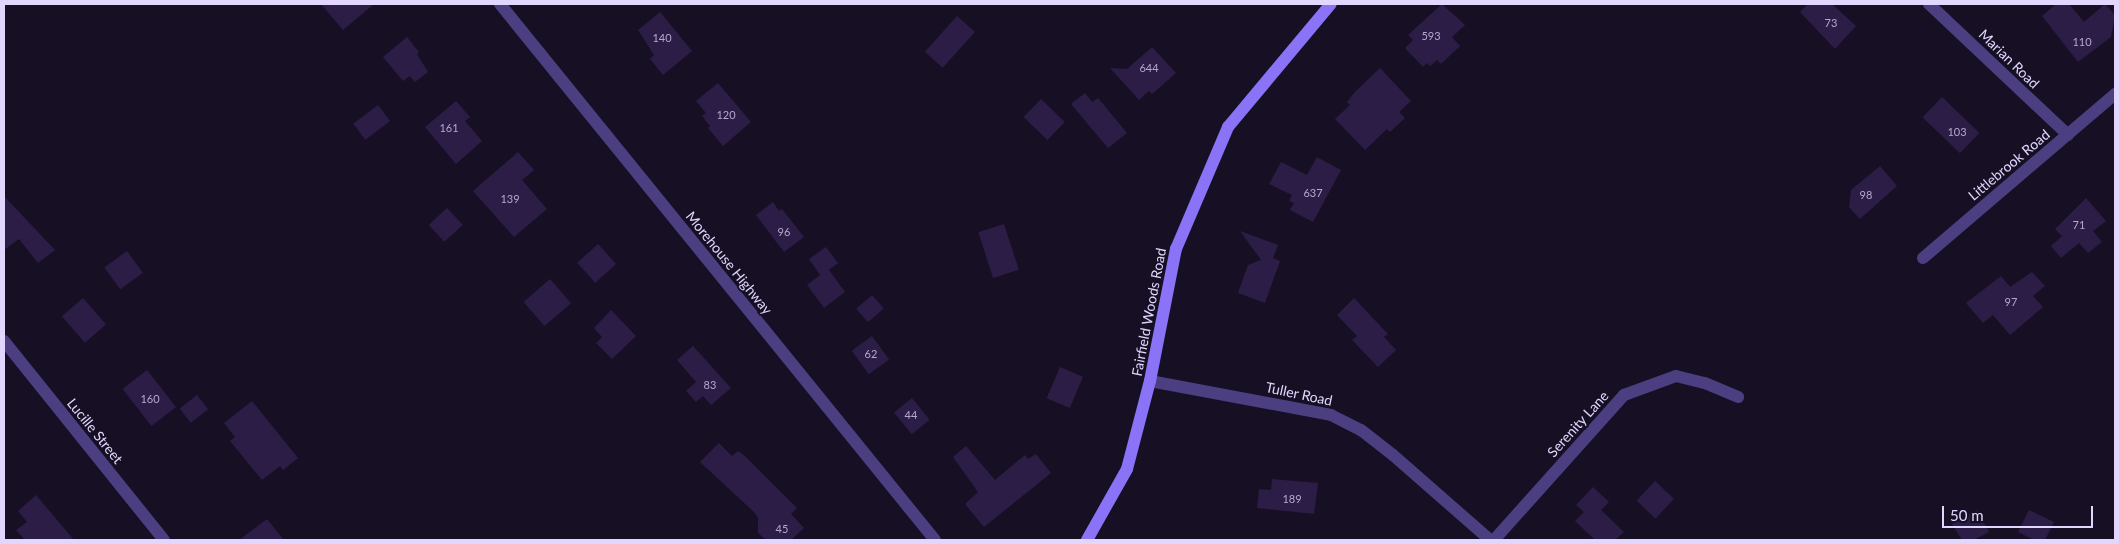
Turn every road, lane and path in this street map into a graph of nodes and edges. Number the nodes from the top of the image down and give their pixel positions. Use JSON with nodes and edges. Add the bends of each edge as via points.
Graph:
{"nodes":[{"id":1,"x":500,"y":4,"type":"edge"},
{"id":2,"x":1929,"y":4,"type":"edge"},
{"id":3,"x":1324,"y":7,"type":"edge"},
{"id":4,"x":2115,"y":94,"type":"edge"},
{"id":5,"x":2068,"y":135,"type":"junction"},
{"id":6,"x":1923,"y":258,"type":"dead end"},
{"id":7,"x":4,"y":341,"type":"edge"},
{"id":8,"x":1150,"y":381,"type":"junction"},
{"id":9,"x":1738,"y":397,"type":"dead end"},
{"id":10,"x":164,"y":540,"type":"edge"},
{"id":11,"x":935,"y":540,"type":"edge"},
{"id":12,"x":1087,"y":540,"type":"edge"},
{"id":13,"x":1490,"y":540,"type":"edge"},
{"id":14,"x":1494,"y":540,"type":"edge"}],
"edges":[{"from":1,"to":11,"type":"street","name":"Morehouse Highway"},
{"from":2,"to":5,"type":"street","name":"Marian Road"},
{"from":3,"to":8,"type":"main road","name":"Fairfield Woods Road","via":[[1228,127],[1176,249]]},
{"from":4,"to":5,"type":"street","name":"Littlebrook Road"},
{"from":5,"to":6,"type":"street","name":"Littlebrook Road"},
{"from":7,"to":10,"type":"street","name":"Lucille Street"},
{"from":8,"to":12,"type":"main road","name":"Fairfield Woods Road","via":[[1127,469]]},
{"from":8,"to":13,"type":"street","name":"Tuller Road","via":[[1331,415],[1361,430],[1393,455]]},
{"from":9,"to":14,"type":"street","name":"Serenity Lane","via":[[1705,383],[1676,376],[1624,395]]}]}
